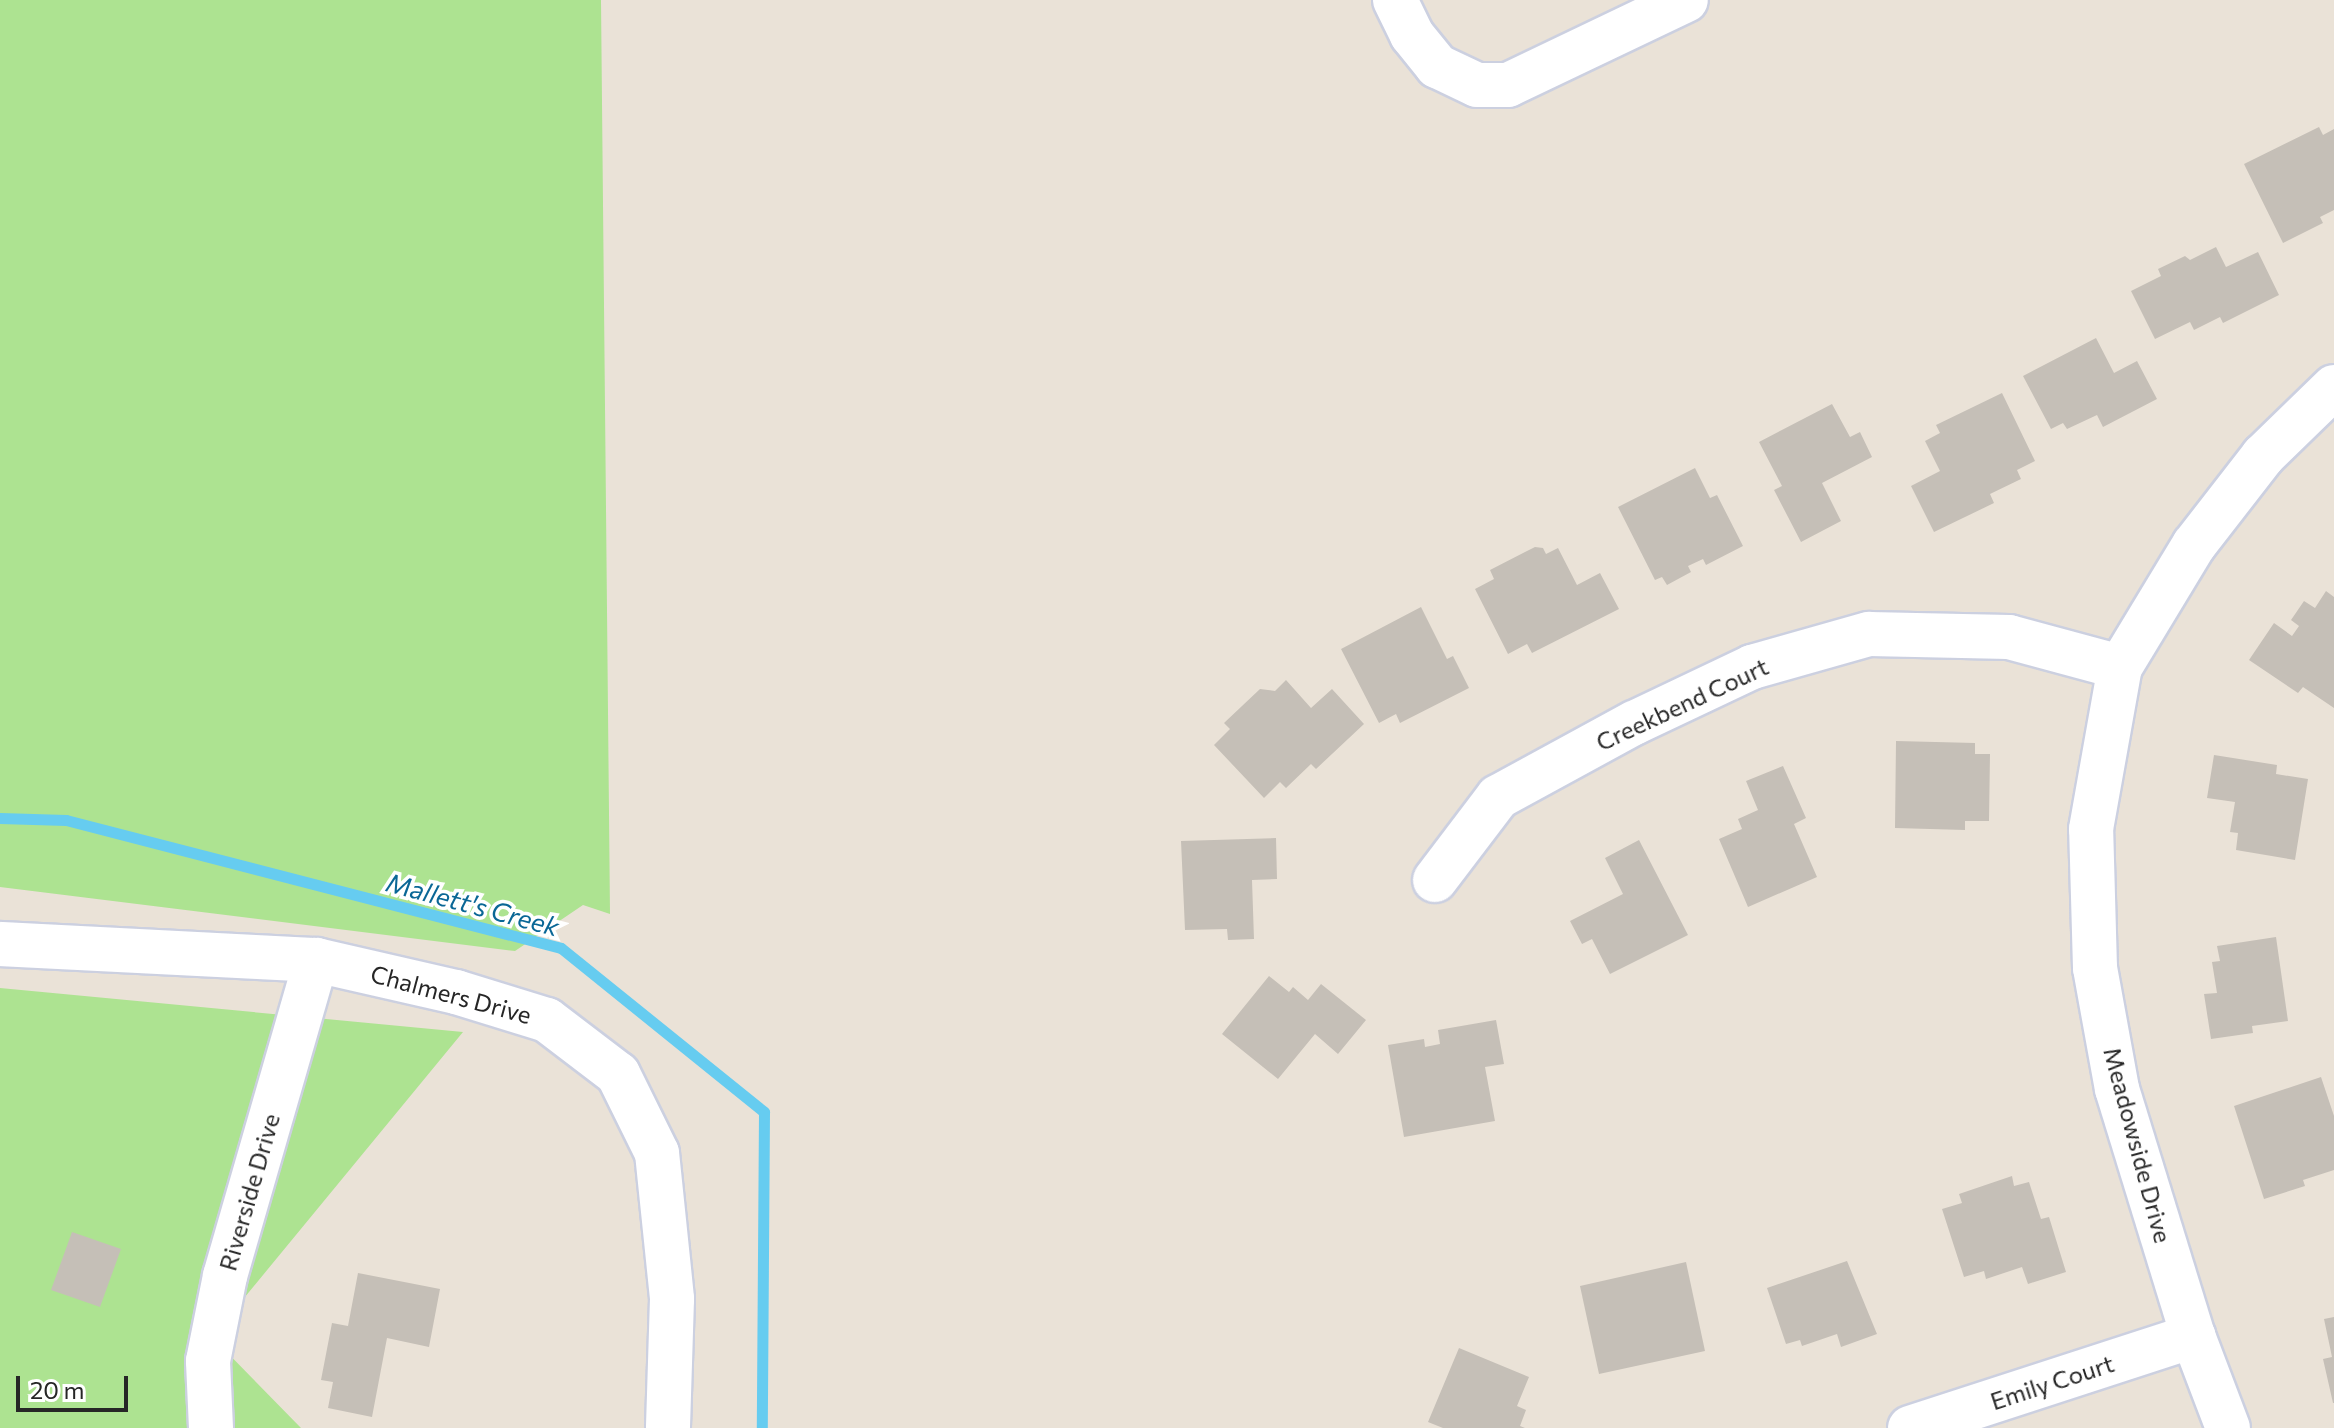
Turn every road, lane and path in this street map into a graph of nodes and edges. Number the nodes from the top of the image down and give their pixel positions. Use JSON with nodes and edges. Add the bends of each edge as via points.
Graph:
{"nodes":[{"id":1,"x":1395,"y":0,"type":"edge"},
{"id":2,"x":1686,"y":0,"type":"edge"},
{"id":3,"x":2334,"y":387,"type":"edge"},
{"id":4,"x":2120,"y":667,"type":"junction"},
{"id":5,"x":1435,"y":880,"type":"dead end"},
{"id":6,"x":0,"y":944,"type":"edge"},
{"id":7,"x":316,"y":960,"type":"junction"},
{"id":8,"x":2193,"y":1336,"type":"junction"},
{"id":9,"x":2223,"y":1412,"type":"edge"},
{"id":10,"x":211,"y":1428,"type":"edge"},
{"id":11,"x":668,"y":1428,"type":"edge"},
{"id":12,"x":1910,"y":1428,"type":"edge"}],
"edges":[{"from":1,"to":2,"type":"street","via":[[1412,35],[1437,66],[1477,85],[1508,85]]},
{"from":3,"to":4,"type":"street","name":"Meadowside Drive","via":[[2263,456],[2194,545]]},
{"from":4,"to":5,"type":"street","name":"Creekbend Court","via":[[2009,637],[1869,634],[1752,667],[1498,797]]},
{"from":4,"to":8,"type":"street","name":"Meadowside Drive","via":[[2091,829],[2095,968],[2117,1089]]},
{"from":6,"to":7,"type":"street","name":"Chalmers Drive"},
{"from":7,"to":10,"type":"street","name":"Riverside Drive","via":[[225,1276],[208,1361]]},
{"from":7,"to":11,"type":"street","name":"Chalmers Drive","via":[[456,992],[547,1020],[618,1074],[657,1153],[672,1299]]},
{"from":8,"to":9,"type":"street","name":"Meadowside Drive"},
{"from":8,"to":12,"type":"street","name":"Emily Court"}]}
